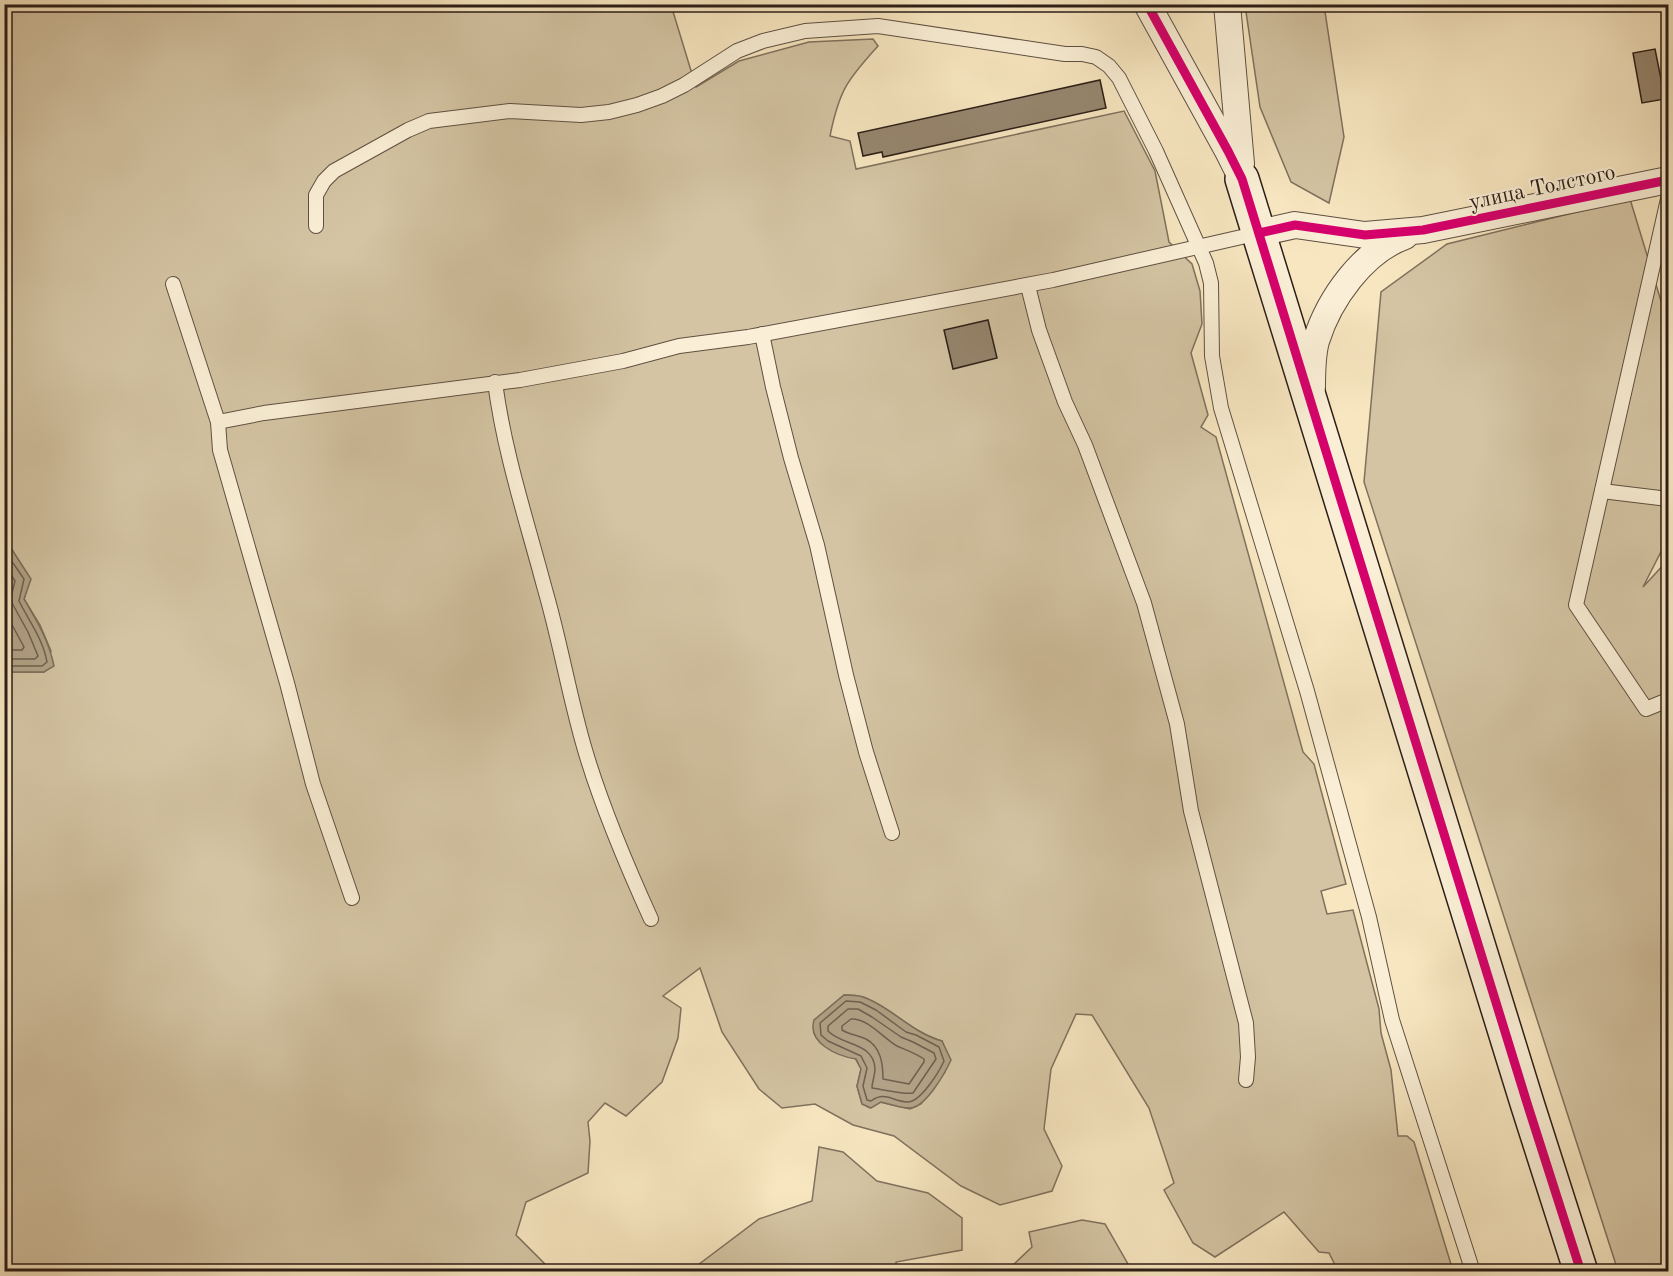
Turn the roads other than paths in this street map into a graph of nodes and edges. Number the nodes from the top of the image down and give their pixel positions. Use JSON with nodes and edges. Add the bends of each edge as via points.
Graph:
{"nodes":[{"id":1,"x":1147,"y":4,"type":"edge"},
{"id":2,"x":1227,"y":4,"type":"edge"},
{"id":3,"x":1242,"y":179,"type":"junction"},
{"id":4,"x":1668,"y":180,"type":"edge"},
{"id":5,"x":1668,"y":200,"type":"edge"},
{"id":6,"x":316,"y":226,"type":"dead end"},
{"id":7,"x":1423,"y":230,"type":"junction"},
{"id":8,"x":1259,"y":233,"type":"junction"},
{"id":9,"x":1199,"y":247,"type":"junction"},
{"id":10,"x":173,"y":284,"type":"dead end"},
{"id":11,"x":1028,"y":285,"type":"junction"},
{"id":12,"x":762,"y":334,"type":"junction"},
{"id":13,"x":495,"y":382,"type":"junction"},
{"id":14,"x":1311,"y":407,"type":"junction"},
{"id":15,"x":218,"y":422,"type":"junction"},
{"id":16,"x":1602,"y":491,"type":"junction"},
{"id":17,"x":1668,"y":499,"type":"edge"},
{"id":18,"x":1668,"y":700,"type":"edge"},
{"id":19,"x":892,"y":833,"type":"dead end"},
{"id":20,"x":352,"y":898,"type":"dead end"},
{"id":21,"x":651,"y":919,"type":"dead end"},
{"id":22,"x":1246,"y":1080,"type":"dead end"},
{"id":23,"x":1473,"y":1272,"type":"edge"},
{"id":24,"x":1581,"y":1272,"type":"edge"}],
"edges":[{"from":1,"to":3,"type":"street"},
{"from":2,"to":3,"type":"street"},
{"from":3,"to":8,"type":"street"},
{"from":4,"to":7,"type":"street","name":"улица Толстого"},
{"from":5,"to":16,"type":"lane"},
{"from":6,"to":9,"type":"lane","via":[[316,195],[334,171],[429,121],[510,111],[581,115],[609,112],[662,96],[737,51],[763,41],[805,31],[878,26],[1096,57],[1119,78]]},
{"from":7,"to":8,"type":"street","via":[[1365,235],[1295,225]]},
{"from":7,"to":14,"type":"street","via":[[1401,238],[1366,261],[1334,303],[1316,342]]},
{"from":8,"to":9,"type":"lane"},
{"from":8,"to":14,"type":"street"},
{"from":9,"to":11,"type":"lane"},
{"from":9,"to":23,"type":"lane","via":[[1211,283],[1212,356],[1221,408],[1307,692],[1369,917],[1392,1020]]},
{"from":10,"to":15,"type":"lane"},
{"from":11,"to":12,"type":"lane"},
{"from":11,"to":22,"type":"lane","via":[[1065,402],[1144,603],[1162,667],[1177,724],[1191,811],[1246,1023]]},
{"from":12,"to":13,"type":"lane"},
{"from":12,"to":19,"type":"lane","via":[[866,752]]},
{"from":13,"to":15,"type":"lane"},
{"from":13,"to":21,"type":"lane","via":[[514,480],[545,586],[584,748],[603,808]]},
{"from":14,"to":24,"type":"street"},
{"from":15,"to":20,"type":"lane","via":[[220,450],[313,784]]},
{"from":16,"to":17,"type":"lane"},
{"from":16,"to":18,"type":"lane","via":[[1575,605],[1646,709]]}]}
